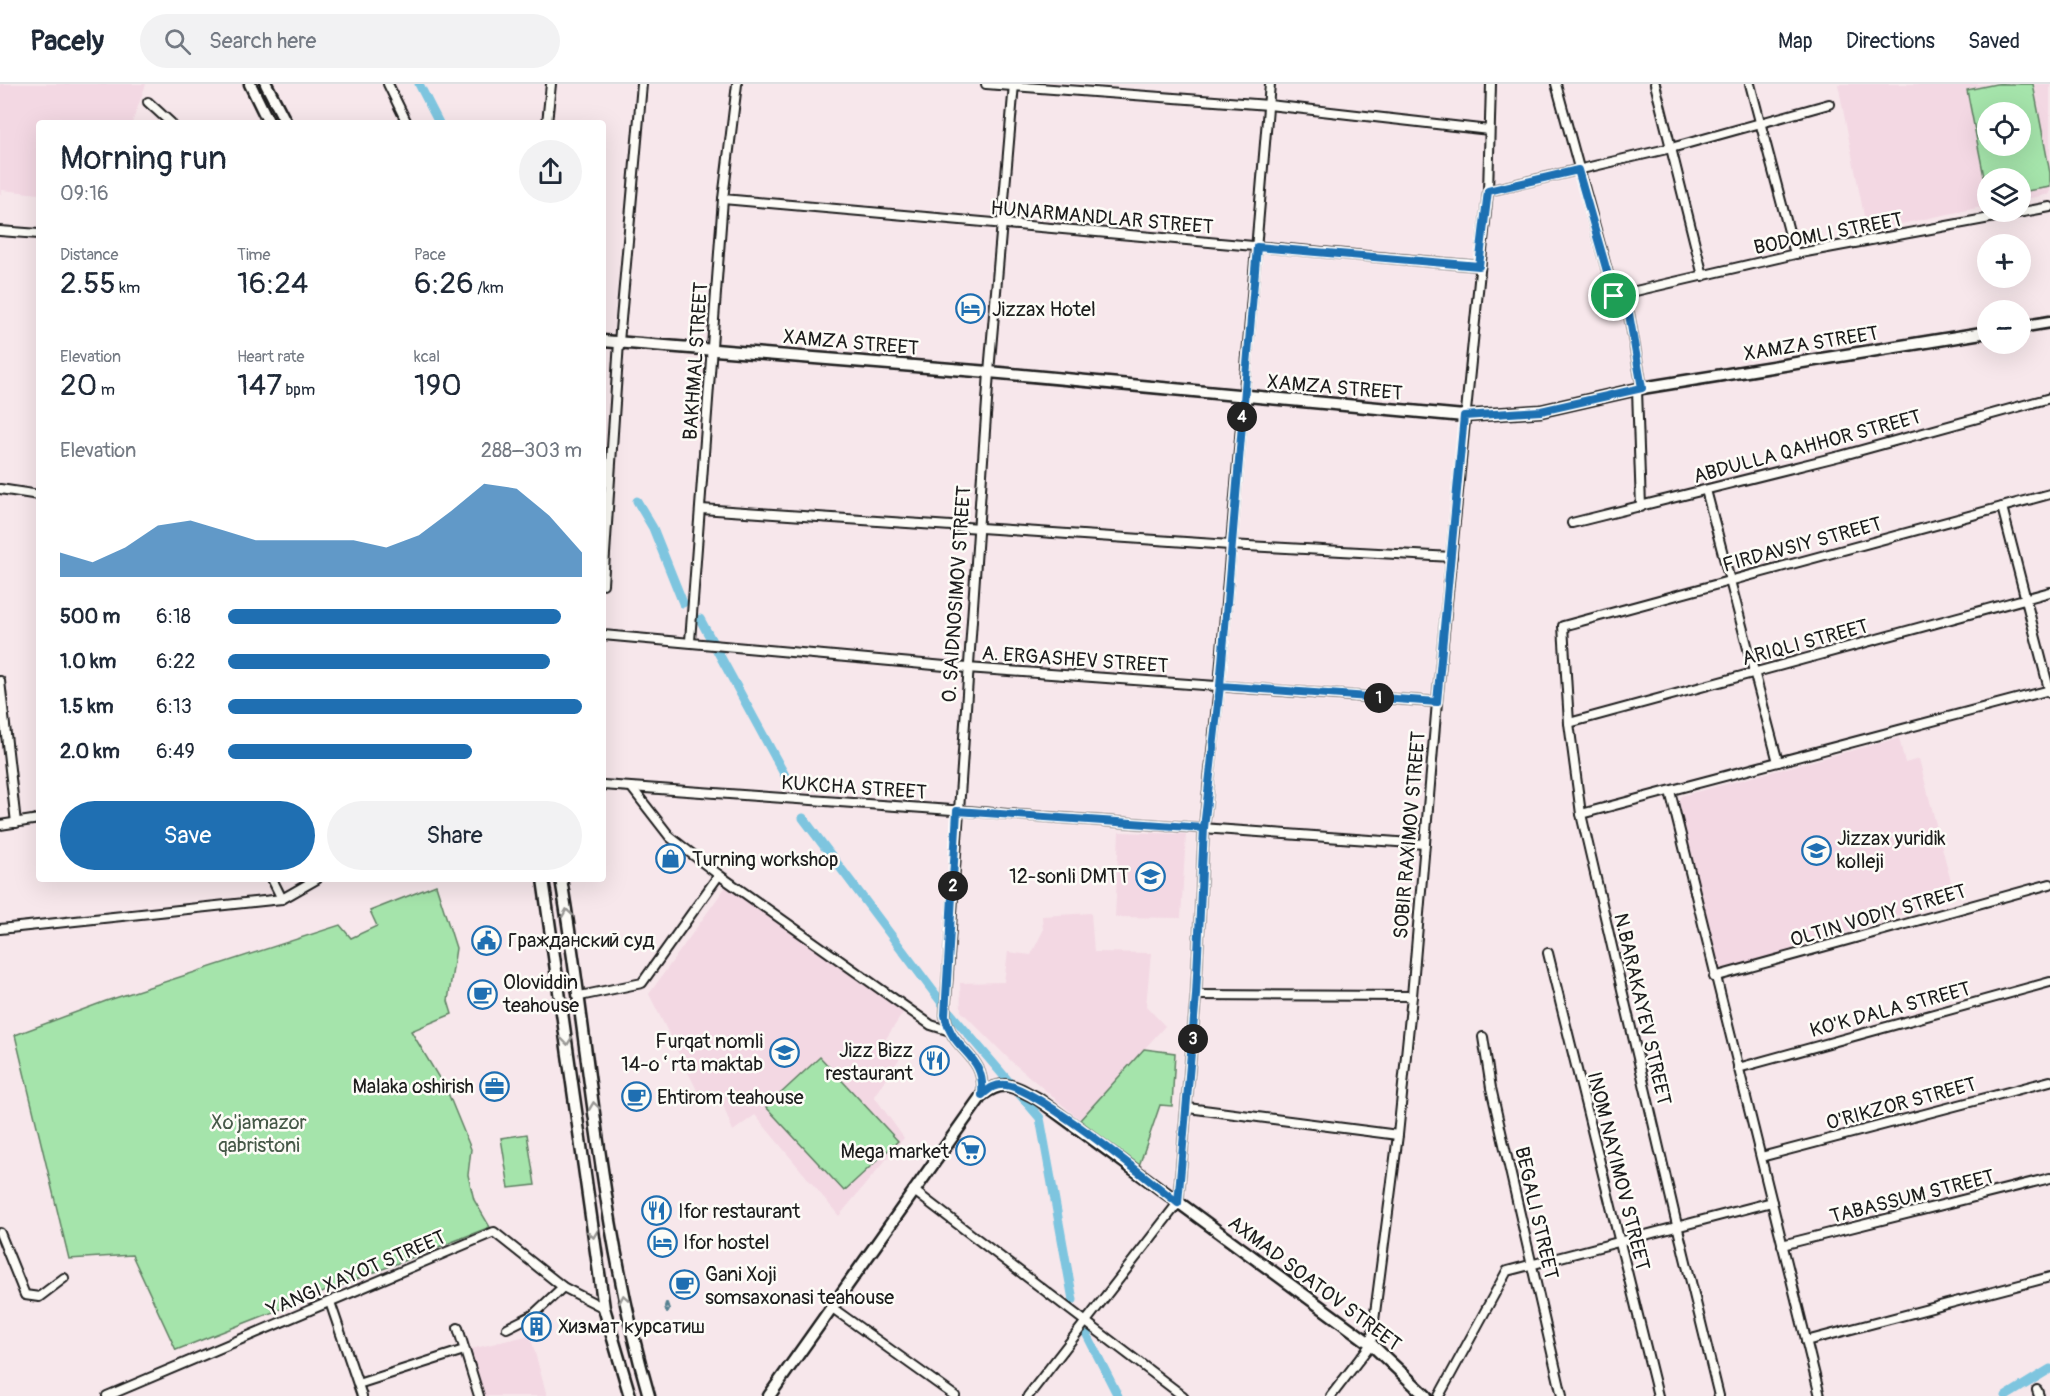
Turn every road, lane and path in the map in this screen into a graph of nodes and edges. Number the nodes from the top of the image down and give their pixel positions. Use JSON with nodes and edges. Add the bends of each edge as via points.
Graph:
{"nodes":[{"id":1,"x":250,"y":84,"type":"edge"},
{"id":2,"x":266,"y":84,"type":"edge"},
{"id":3,"x":388,"y":84,"type":"edge"},
{"id":4,"x":551,"y":84,"type":"edge"},
{"id":5,"x":642,"y":84,"type":"edge"},
{"id":6,"x":736,"y":84,"type":"edge"},
{"id":7,"x":986,"y":84,"type":"edge"},
{"id":8,"x":1270,"y":84,"type":"edge"},
{"id":9,"x":1491,"y":84,"type":"edge"},
{"id":10,"x":1556,"y":84,"type":"edge"},
{"id":11,"x":1655,"y":84,"type":"edge"},
{"id":12,"x":1750,"y":84,"type":"edge"},
{"id":13,"x":1014,"y":85,"type":"edge"},
{"id":14,"x":148,"y":102,"type":"dead end"},
{"id":15,"x":1829,"y":104,"type":"dead end"},
{"id":16,"x":1269,"y":105,"type":"junction"},
{"id":17,"x":168,"y":120,"type":"edge"},
{"id":18,"x":268,"y":120,"type":"edge"},
{"id":19,"x":284,"y":120,"type":"edge"},
{"id":20,"x":406,"y":120,"type":"edge"},
{"id":21,"x":547,"y":120,"type":"edge"},
{"id":22,"x":1760,"y":123,"type":"junction"},
{"id":23,"x":1489,"y":130,"type":"junction"},
{"id":24,"x":1671,"y":148,"type":"junction"},
{"id":25,"x":1578,"y":170,"type":"junction"},
{"id":26,"x":1488,"y":191,"type":"junction"},
{"id":27,"x":723,"y":199,"type":"junction"},
{"id":28,"x":2050,"y":207,"type":"edge"},
{"id":29,"x":1001,"y":225,"type":"junction"},
{"id":30,"x":0,"y":231,"type":"edge"},
{"id":31,"x":36,"y":234,"type":"edge"},
{"id":32,"x":1257,"y":247,"type":"junction"},
{"id":33,"x":1795,"y":254,"type":"junction"},
{"id":34,"x":1479,"y":266,"type":"junction"},
{"id":35,"x":1703,"y":276,"type":"junction"},
{"id":36,"x":1614,"y":296,"type":"junction"},
{"id":37,"x":2050,"y":322,"type":"edge"},
{"id":38,"x":2031,"y":325,"type":"edge"},
{"id":39,"x":1977,"y":334,"type":"edge"},
{"id":40,"x":606,"y":341,"type":"edge"},
{"id":41,"x":619,"y":342,"type":"junction"},
{"id":42,"x":712,"y":349,"type":"junction"},
{"id":43,"x":989,"y":372,"type":"junction"},
{"id":44,"x":1640,"y":389,"type":"junction"},
{"id":45,"x":1244,"y":396,"type":"junction"},
{"id":46,"x":2050,"y":398,"type":"edge"},
{"id":47,"x":1464,"y":416,"type":"junction"},
{"id":48,"x":0,"y":489,"type":"edge"},
{"id":49,"x":1706,"y":490,"type":"junction"},
{"id":50,"x":2050,"y":494,"type":"edge"},
{"id":51,"x":36,"y":495,"type":"edge"},
{"id":52,"x":1641,"y":507,"type":"junction"},
{"id":53,"x":2002,"y":507,"type":"junction"},
{"id":54,"x":701,"y":509,"type":"junction"},
{"id":55,"x":1572,"y":523,"type":"dead end"},
{"id":56,"x":979,"y":528,"type":"junction"},
{"id":57,"x":606,"y":539,"type":"edge"},
{"id":58,"x":1230,"y":545,"type":"junction"},
{"id":59,"x":1452,"y":556,"type":"junction"},
{"id":60,"x":1729,"y":580,"type":"junction"},
{"id":61,"x":2050,"y":592,"type":"edge"},
{"id":62,"x":2027,"y":598,"type":"junction"},
{"id":63,"x":1563,"y":626,"type":"joint"},
{"id":64,"x":606,"y":635,"type":"edge"},
{"id":65,"x":690,"y":641,"type":"junction"},
{"id":66,"x":967,"y":668,"type":"junction"},
{"id":67,"x":1754,"y":673,"type":"junction"},
{"id":68,"x":0,"y":681,"type":"edge"},
{"id":69,"x":1220,"y":686,"type":"junction"},
{"id":70,"x":2050,"y":691,"type":"edge"},
{"id":71,"x":1437,"y":702,"type":"junction"},
{"id":72,"x":1569,"y":723,"type":"junction"},
{"id":73,"x":1778,"y":762,"type":"junction"},
{"id":74,"x":606,"y":785,"type":"edge"},
{"id":75,"x":632,"y":788,"type":"junction"},
{"id":76,"x":1670,"y":790,"type":"junction"},
{"id":77,"x":957,"y":811,"type":"junction"},
{"id":78,"x":1581,"y":814,"type":"junction"},
{"id":79,"x":36,"y":819,"type":"edge"},
{"id":80,"x":16,"y":822,"type":"junction"},
{"id":81,"x":0,"y":825,"type":"edge"},
{"id":82,"x":1204,"y":828,"type":"junction"},
{"id":83,"x":1425,"y":844,"type":"junction"},
{"id":84,"x":718,"y":875,"type":"junction"},
{"id":85,"x":274,"y":882,"type":"edge"},
{"id":86,"x":313,"y":882,"type":"edge"},
{"id":87,"x":543,"y":882,"type":"edge"},
{"id":88,"x":562,"y":882,"type":"edge"},
{"id":89,"x":2050,"y":884,"type":"edge"},
{"id":90,"x":282,"y":899,"type":"junction"},
{"id":91,"x":0,"y":930,"type":"edge"},
{"id":92,"x":1548,"y":953,"type":"dead end"},
{"id":93,"x":1714,"y":977,"type":"junction"},
{"id":94,"x":2050,"y":982,"type":"edge"},
{"id":95,"x":561,"y":991,"type":"junction"},
{"id":96,"x":580,"y":992,"type":"junction"},
{"id":97,"x":1196,"y":995,"type":"junction"},
{"id":98,"x":1413,"y":996,"type":"junction"},
{"id":99,"x":947,"y":1030,"type":"junction"},
{"id":100,"x":1483,"y":1037,"type":"dead end"},
{"id":101,"x":589,"y":1068,"type":"junction"},
{"id":102,"x":1738,"y":1068,"type":"junction"},
{"id":103,"x":570,"y":1070,"type":"junction"},
{"id":104,"x":2050,"y":1081,"type":"edge"},
{"id":105,"x":982,"y":1095,"type":"junction"},
{"id":106,"x":1188,"y":1108,"type":"junction"},
{"id":107,"x":1398,"y":1135,"type":"junction"},
{"id":108,"x":1761,"y":1157,"type":"junction"},
{"id":109,"x":2050,"y":1178,"type":"edge"},
{"id":110,"x":912,"y":1190,"type":"junction"},
{"id":111,"x":1772,"y":1202,"type":"junction"},
{"id":112,"x":1178,"y":1203,"type":"junction"},
{"id":113,"x":1677,"y":1225,"type":"junction"},
{"id":114,"x":0,"y":1233,"type":"edge"},
{"id":115,"x":1618,"y":1240,"type":"junction"},
{"id":116,"x":1782,"y":1245,"type":"junction"},
{"id":117,"x":1531,"y":1265,"type":"junction"},
{"id":118,"x":2050,"y":1277,"type":"edge"},
{"id":119,"x":64,"y":1278,"type":"dead end"},
{"id":120,"x":563,"y":1287,"type":"junction"},
{"id":121,"x":330,"y":1302,"type":"junction"},
{"id":122,"x":831,"y":1307,"type":"junction"},
{"id":123,"x":604,"y":1308,"type":"junction"},
{"id":124,"x":1086,"y":1321,"type":"junction"},
{"id":125,"x":458,"y":1328,"type":"dead end"},
{"id":126,"x":507,"y":1328,"type":"dead end"},
{"id":127,"x":1806,"y":1341,"type":"junction"},
{"id":128,"x":1371,"y":1344,"type":"junction"},
{"id":129,"x":464,"y":1350,"type":"junction"},
{"id":130,"x":358,"y":1384,"type":"junction"},
{"id":131,"x":107,"y":1396,"type":"edge"},
{"id":132,"x":362,"y":1396,"type":"edge"},
{"id":133,"x":478,"y":1396,"type":"edge"},
{"id":134,"x":630,"y":1396,"type":"edge"},
{"id":135,"x":649,"y":1396,"type":"edge"},
{"id":136,"x":769,"y":1396,"type":"edge"},
{"id":137,"x":955,"y":1396,"type":"edge"},
{"id":138,"x":1028,"y":1396,"type":"edge"},
{"id":139,"x":1183,"y":1396,"type":"edge"},
{"id":140,"x":1331,"y":1396,"type":"edge"},
{"id":141,"x":1426,"y":1396,"type":"edge"},
{"id":142,"x":1439,"y":1396,"type":"edge"},
{"id":143,"x":1562,"y":1396,"type":"edge"},
{"id":144,"x":1658,"y":1396,"type":"edge"},
{"id":145,"x":1719,"y":1396,"type":"edge"},
{"id":146,"x":1820,"y":1396,"type":"edge"}],
"edges":[{"from":1,"to":18,"type":"main road"},
{"from":2,"to":19,"type":"main road"},
{"from":3,"to":20,"type":"street"},
{"from":4,"to":21,"type":"street"},
{"from":5,"to":41,"type":"street"},
{"from":6,"to":27,"type":"street","name":"BAKHMAL STREET"},
{"from":7,"to":13,"type":"street"},
{"from":8,"to":16,"type":"street"},
{"from":9,"to":23,"type":"street","name":"SOBIR RAXIMOV STREET"},
{"from":10,"to":25,"type":"street"},
{"from":11,"to":24,"type":"street"},
{"from":12,"to":22,"type":"street"},
{"from":13,"to":16,"type":"street"},
{"from":13,"to":29,"type":"street","name":"O. SAIDNOSIMOV STREET"},
{"from":14,"to":17,"type":"street"},
{"from":15,"to":22,"type":"street"},
{"from":16,"to":23,"type":"street"},
{"from":16,"to":32,"type":"street"},
{"from":22,"to":24,"type":"street"},
{"from":22,"to":33,"type":"street"},
{"from":23,"to":26,"type":"street","name":"SOBIR RAXIMOV STREET"},
{"from":24,"to":25,"type":"street"},
{"from":24,"to":35,"type":"street"},
{"from":25,"to":26,"type":"street"},
{"from":25,"to":36,"type":"street"},
{"from":26,"to":34,"type":"street","name":"SOBIR RAXIMOV STREET"},
{"from":27,"to":29,"type":"street","name":"HUNARMANDLAR STREET"},
{"from":27,"to":42,"type":"street","name":"BAKHMAL STREET"},
{"from":28,"to":33,"type":"street","name":"BODOMLI STREET"},
{"from":29,"to":32,"type":"street","name":"HUNARMANDLAR STREET"},
{"from":29,"to":43,"type":"street","name":"O. SAIDNOSIMOV STREET"},
{"from":30,"to":31,"type":"street"},
{"from":32,"to":34,"type":"street","name":"HUNARMANDLAR STREET"},
{"from":32,"to":45,"type":"street"},
{"from":33,"to":35,"type":"street","name":"BODOMLI STREET"},
{"from":34,"to":47,"type":"street","name":"SOBIR RAXIMOV STREET"},
{"from":35,"to":36,"type":"street","name":"BODOMLI STREET"},
{"from":36,"to":44,"type":"street","via":[[1629,314]]},
{"from":37,"to":38,"type":"main road"},
{"from":39,"to":44,"type":"main road","name":"XAMZA STREET"},
{"from":40,"to":41,"type":"main road","name":"XAMZA STREET"},
{"from":41,"to":42,"type":"main road","name":"XAMZA STREET"},
{"from":41,"to":57,"type":"street"},
{"from":42,"to":43,"type":"main road","name":"XAMZA STREET"},
{"from":42,"to":54,"type":"street","name":"BAKHMAL STREET"},
{"from":43,"to":45,"type":"main road","name":"XAMZA STREET"},
{"from":43,"to":56,"type":"street","name":"O. SAIDNOSIMOV STREET"},
{"from":44,"to":47,"type":"main road","name":"XAMZA STREET","via":[[1541,411]]},
{"from":44,"to":52,"type":"street"},
{"from":45,"to":47,"type":"main road","name":"XAMZA STREET"},
{"from":45,"to":58,"type":"street"},
{"from":46,"to":49,"type":"street","name":"ABDULLA QAHHOR STREET"},
{"from":47,"to":59,"type":"street","name":"SOBIR RAXIMOV STREET"},
{"from":48,"to":51,"type":"street"},
{"from":49,"to":52,"type":"street","name":"ABDULLA QAHHOR STREET"},
{"from":49,"to":60,"type":"street"},
{"from":50,"to":53,"type":"street","name":"FIRDAVSIY STREET"},
{"from":52,"to":55,"type":"street","name":"ABDULLA QAHHOR STREET"},
{"from":53,"to":60,"type":"street","name":"FIRDAVSIY STREET"},
{"from":53,"to":62,"type":"street"},
{"from":54,"to":56,"type":"street"},
{"from":54,"to":65,"type":"street","name":"BAKHMAL STREET"},
{"from":56,"to":58,"type":"street"},
{"from":56,"to":66,"type":"street","name":"O. SAIDNOSIMOV STREET"},
{"from":58,"to":59,"type":"street"},
{"from":58,"to":69,"type":"street"},
{"from":59,"to":71,"type":"street","name":"SOBIR RAXIMOV STREET"},
{"from":60,"to":63,"type":"street","name":"FIRDAVSIY STREET"},
{"from":60,"to":67,"type":"street"},
{"from":61,"to":62,"type":"street","name":"ARIQLI STREET"},
{"from":62,"to":67,"type":"street","name":"ARIQLI STREET"},
{"from":62,"to":70,"type":"street"},
{"from":63,"to":72,"type":"street","name":"N.BARAKAYEV STREET"},
{"from":64,"to":65,"type":"street","name":"A. ERGASHEV STREET"},
{"from":65,"to":66,"type":"street","name":"A. ERGASHEV STREET"},
{"from":66,"to":69,"type":"street","name":"A. ERGASHEV STREET"},
{"from":66,"to":77,"type":"street","name":"O. SAIDNOSIMOV STREET"},
{"from":67,"to":72,"type":"street","name":"ARIQLI STREET"},
{"from":67,"to":73,"type":"street"},
{"from":68,"to":80,"type":"street"},
{"from":69,"to":71,"type":"street","name":"A. ERGASHEV STREET"},
{"from":69,"to":82,"type":"street"},
{"from":70,"to":73,"type":"street"},
{"from":71,"to":83,"type":"street","name":"SOBIR RAXIMOV STREET"},
{"from":72,"to":78,"type":"street","name":"N.BARAKAYEV STREET"},
{"from":73,"to":76,"type":"street"},
{"from":74,"to":75,"type":"street","name":"KUKCHA STREET"},
{"from":75,"to":77,"type":"street","name":"KUKCHA STREET"},
{"from":75,"to":84,"type":"street","via":[[670,837]]},
{"from":76,"to":78,"type":"street"},
{"from":76,"to":93,"type":"street"},
{"from":77,"to":82,"type":"street","name":"KUKCHA STREET"},
{"from":77,"to":99,"type":"street","name":"O. SAIDNOSIMOV STREET"},
{"from":78,"to":113,"type":"street","name":"N.BARAKAYEV STREET"},
{"from":79,"to":80,"type":"street"},
{"from":80,"to":81,"type":"street"},
{"from":82,"to":83,"type":"street","name":"KUKCHA STREET"},
{"from":82,"to":97,"type":"street"},
{"from":83,"to":98,"type":"street","name":"SOBIR RAXIMOV STREET"},
{"from":84,"to":96,"type":"street","via":[[642,983]]},
{"from":84,"to":99,"type":"street","via":[[931,1025]]},
{"from":85,"to":90,"type":"street"},
{"from":86,"to":90,"type":"street"},
{"from":87,"to":95,"type":"main road"},
{"from":96,"to":88,"type":"main road","one_way":true},
{"from":89,"to":93,"type":"street","name":"OLTIN VODIY STREET"},
{"from":90,"to":91,"type":"street"},
{"from":92,"to":115,"type":"street","name":"INOM NAYIMOV STREET"},
{"from":93,"to":102,"type":"street"},
{"from":94,"to":102,"type":"street","name":"KO'K DALA STREET"},
{"from":95,"to":96,"type":"main road","via":[[566,997]]},
{"from":95,"to":103,"type":"main road","one_way":true},
{"from":96,"to":101,"type":"main road"},
{"from":97,"to":98,"type":"street"},
{"from":97,"to":106,"type":"street"},
{"from":98,"to":107,"type":"street","name":"SOBIR RAXIMOV STREET"},
{"from":99,"to":105,"type":"street","via":[[981,1069]]},
{"from":100,"to":117,"type":"street","name":"BEGALI STREET"},
{"from":101,"to":103,"type":"main road","via":[[579,1060]]},
{"from":135,"to":101,"type":"main road","one_way":true,"via":[[630,1330]]},
{"from":102,"to":108,"type":"street"},
{"from":103,"to":123,"type":"main road","one_way":true},
{"from":104,"to":108,"type":"street","name":"O'RIKZOR STREET"},
{"from":105,"to":110,"type":"main road"},
{"from":105,"to":112,"type":"main road","name":"AXMAD SOATOV STREET","via":[[995,1085],[1013,1087],[1038,1099]]},
{"from":106,"to":107,"type":"street"},
{"from":106,"to":112,"type":"street"},
{"from":107,"to":128,"type":"street","name":"SOBIR RAXIMOV STREET"},
{"from":108,"to":111,"type":"street"},
{"from":109,"to":116,"type":"street","name":"TABASSUM STREET"},
{"from":110,"to":122,"type":"main road"},
{"from":110,"to":124,"type":"street"},
{"from":111,"to":113,"type":"street"},
{"from":111,"to":116,"type":"street"},
{"from":112,"to":124,"type":"street"},
{"from":112,"to":128,"type":"main road","name":"AXMAD SOATOV STREET"},
{"from":113,"to":115,"type":"street"},
{"from":113,"to":145,"type":"street","name":"N.BARAKAYEV STREET"},
{"from":114,"to":119,"type":"street","via":[[25,1295],[39,1297]]},
{"from":115,"to":117,"type":"street"},
{"from":115,"to":144,"type":"street","name":"INOM NAYIMOV STREET"},
{"from":116,"to":127,"type":"street"},
{"from":117,"to":142,"type":"street","via":[[1507,1271]]},
{"from":117,"to":143,"type":"street","name":"BEGALI STREET"},
{"from":118,"to":127,"type":"street"},
{"from":120,"to":121,"type":"street","name":"YANGI XAYOT STREET","via":[[494,1232]]},
{"from":120,"to":123,"type":"street","name":"YANGI XAYOT STREET"},
{"from":120,"to":126,"type":"street","via":[[533,1315]]},
{"from":121,"to":130,"type":"street"},
{"from":121,"to":131,"type":"street","name":"YANGI XAYOT STREET"},
{"from":122,"to":136,"type":"main road"},
{"from":122,"to":137,"type":"street"},
{"from":123,"to":134,"type":"main road"},
{"from":124,"to":138,"type":"street"},
{"from":124,"to":139,"type":"street"},
{"from":125,"to":129,"type":"street"},
{"from":127,"to":146,"type":"street"},
{"from":128,"to":140,"type":"street"},
{"from":128,"to":141,"type":"main road","name":"AXMAD SOATOV STREET"},
{"from":129,"to":130,"type":"street"},
{"from":129,"to":133,"type":"street"},
{"from":130,"to":132,"type":"street"}]}
